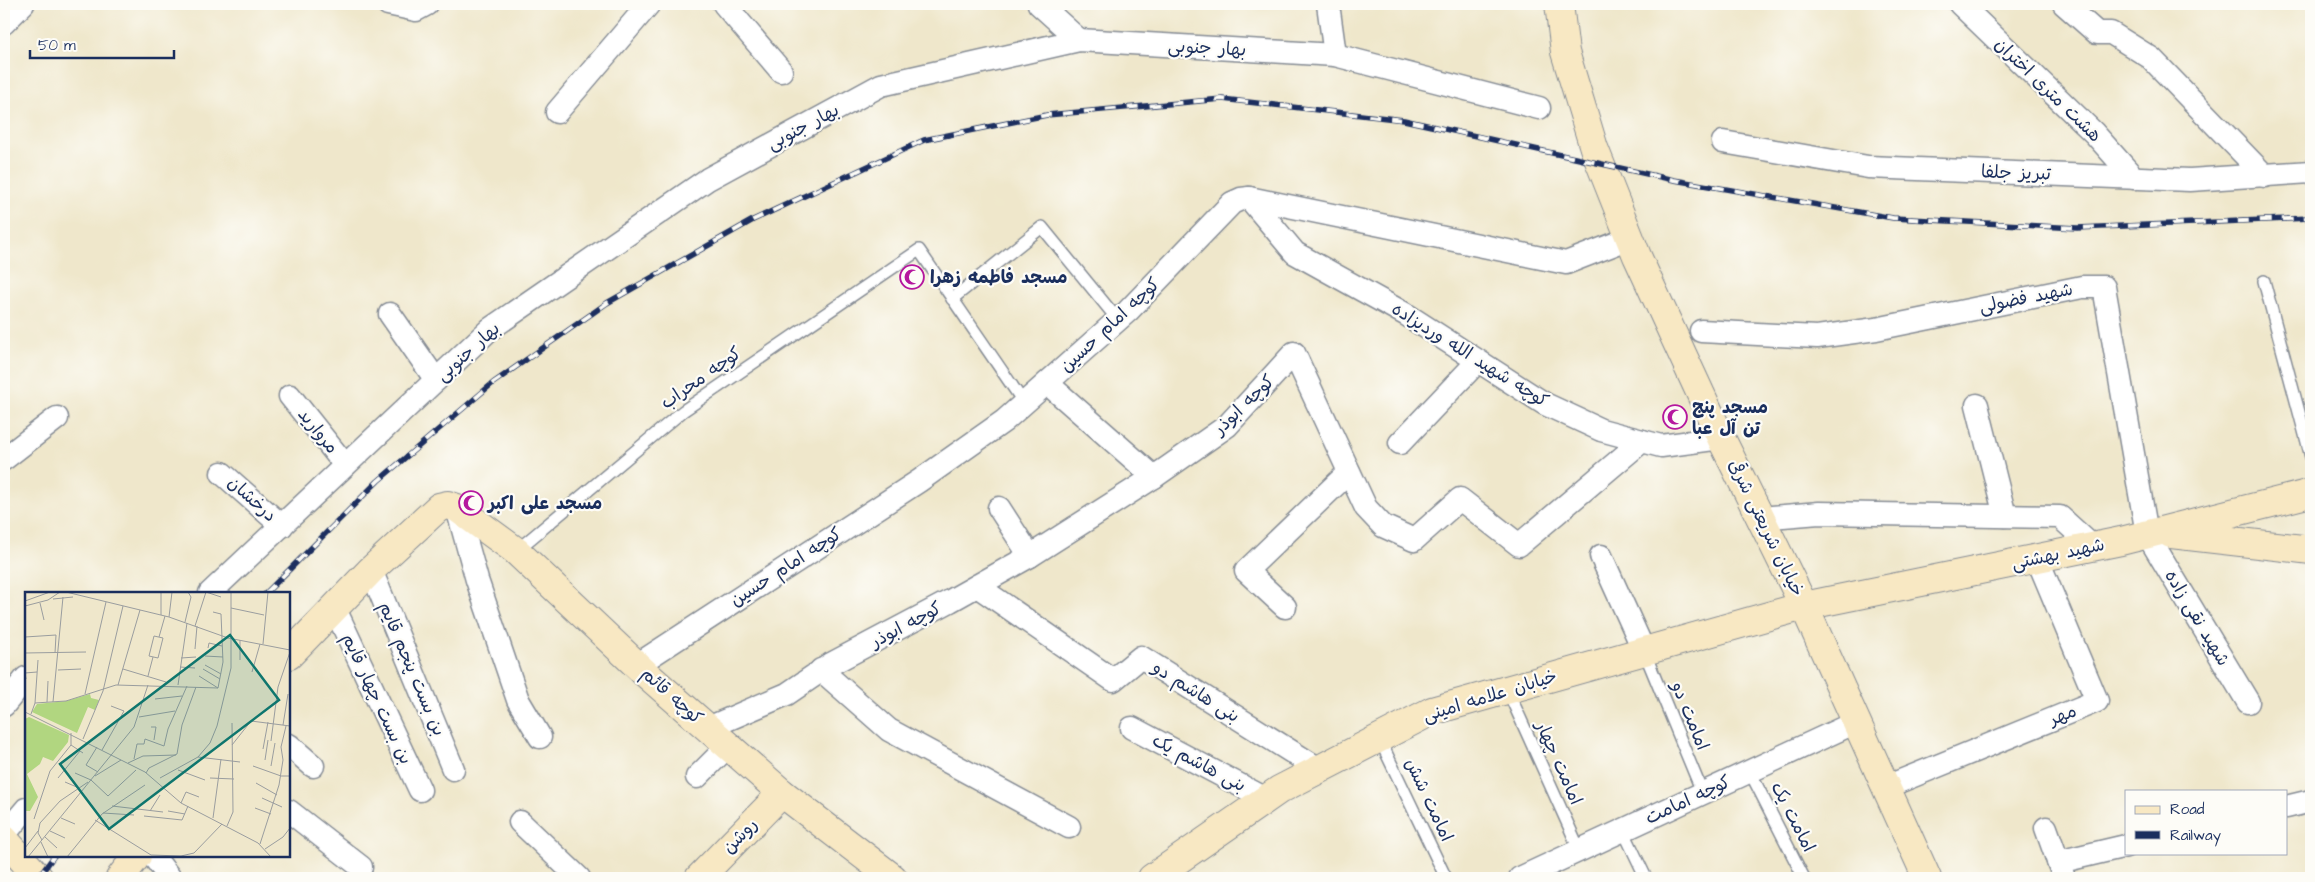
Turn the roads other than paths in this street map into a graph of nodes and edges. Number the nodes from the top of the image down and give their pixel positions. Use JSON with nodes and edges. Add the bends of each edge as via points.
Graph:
{"nodes":[{"id":1,"x":23,"y":4,"type":"edge"},
{"id":2,"x":388,"y":4,"type":"edge"},
{"id":3,"x":427,"y":4,"type":"edge"},
{"id":4,"x":649,"y":4,"type":"edge"},
{"id":5,"x":724,"y":4,"type":"edge"},
{"id":6,"x":1039,"y":4,"type":"edge"},
{"id":7,"x":1328,"y":4,"type":"edge"},
{"id":8,"x":1560,"y":4,"type":"edge"},
{"id":9,"x":1960,"y":4,"type":"edge"},
{"id":10,"x":2064,"y":4,"type":"edge"},
{"id":11,"x":4,"y":23,"type":"edge"},
{"id":12,"x":1079,"y":40,"type":"junction"},
{"id":13,"x":1335,"y":55,"type":"junction"},
{"id":14,"x":781,"y":71,"type":"dead end"},
{"id":15,"x":1538,"y":108,"type":"dead end"},
{"id":16,"x":557,"y":112,"type":"dead end"},
{"id":17,"x":1723,"y":142,"type":"dead end"},
{"id":18,"x":2311,"y":172,"type":"edge"},
{"id":19,"x":2265,"y":176,"type":"junction"},
{"id":20,"x":2134,"y":178,"type":"junction"},
{"id":21,"x":1249,"y":198,"type":"junction"},
{"id":22,"x":1630,"y":238,"type":"junction"},
{"id":23,"x":2264,"y":281,"type":"dead end"},
{"id":24,"x":952,"y":299,"type":"junction"},
{"id":25,"x":390,"y":314,"type":"dead end"},
{"id":26,"x":1118,"y":320,"type":"junction"},
{"id":27,"x":1701,"y":332,"type":"dead end"},
{"id":28,"x":1478,"y":361,"type":"junction"},
{"id":29,"x":436,"y":380,"type":"junction"},
{"id":30,"x":1047,"y":383,"type":"junction"},
{"id":31,"x":290,"y":396,"type":"dead end"},
{"id":32,"x":1024,"y":403,"type":"junction"},
{"id":33,"x":1978,"y":405,"type":"dead end"},
{"id":34,"x":57,"y":418,"type":"dead end"},
{"id":35,"x":1721,"y":438,"type":"junction"},
{"id":36,"x":1642,"y":441,"type":"junction"},
{"id":37,"x":1400,"y":443,"type":"dead end"},
{"id":38,"x":2311,"y":457,"type":"edge"},
{"id":39,"x":4,"y":459,"type":"edge"},
{"id":40,"x":346,"y":465,"type":"junction"},
{"id":41,"x":1349,"y":472,"type":"junction"},
{"id":42,"x":222,"y":473,"type":"dead end"},
{"id":43,"x":1154,"y":477,"type":"junction"},
{"id":44,"x":2311,"y":493,"type":"edge"},
{"id":45,"x":456,"y":508,"type":"junction"},
{"id":46,"x":998,"y":508,"type":"dead end"},
{"id":47,"x":2005,"y":516,"type":"junction"},
{"id":48,"x":1760,"y":518,"type":"junction"},
{"id":49,"x":282,"y":526,"type":"junction"},
{"id":50,"x":2151,"y":533,"type":"junction"},
{"id":51,"x":2093,"y":547,"type":"junction"},
{"id":52,"x":516,"y":551,"type":"junction"},
{"id":53,"x":2311,"y":551,"type":"edge"},
{"id":54,"x":1030,"y":556,"type":"junction"},
{"id":55,"x":1601,"y":556,"type":"dead end"},
{"id":56,"x":2037,"y":558,"type":"junction"},
{"id":57,"x":371,"y":570,"type":"junction"},
{"id":58,"x":977,"y":586,"type":"junction"},
{"id":59,"x":211,"y":592,"type":"edge"},
{"id":60,"x":1285,"y":606,"type":"dead end"},
{"id":61,"x":1804,"y":606,"type":"junction"},
{"id":62,"x":335,"y":609,"type":"junction"},
{"id":63,"x":1644,"y":651,"type":"junction"},
{"id":64,"x":290,"y":654,"type":"edge"},
{"id":65,"x":637,"y":664,"type":"junction"},
{"id":66,"x":821,"y":670,"type":"junction"},
{"id":67,"x":25,"y":679,"type":"edge"},
{"id":68,"x":1507,"y":689,"type":"junction"},
{"id":69,"x":2248,"y":702,"type":"dead end"},
{"id":70,"x":4,"y":705,"type":"edge"},
{"id":71,"x":1856,"y":722,"type":"junction"},
{"id":72,"x":708,"y":728,"type":"junction"},
{"id":73,"x":1132,"y":728,"type":"dead end"},
{"id":74,"x":540,"y":737,"type":"dead end"},
{"id":75,"x":1379,"y":738,"type":"junction"},
{"id":76,"x":290,"y":746,"type":"edge"},
{"id":77,"x":728,"y":746,"type":"junction"},
{"id":78,"x":314,"y":766,"type":"dead end"},
{"id":79,"x":454,"y":769,"type":"dead end"},
{"id":80,"x":1320,"y":769,"type":"junction"},
{"id":81,"x":1750,"y":772,"type":"junction"},
{"id":82,"x":697,"y":777,"type":"dead end"},
{"id":83,"x":1886,"y":787,"type":"junction"},
{"id":84,"x":420,"y":790,"type":"dead end"},
{"id":85,"x":782,"y":793,"type":"junction"},
{"id":86,"x":1703,"y":794,"type":"junction"},
{"id":87,"x":1266,"y":799,"type":"junction"},
{"id":88,"x":2311,"y":801,"type":"edge"},
{"id":89,"x":2288,"y":807,"type":"edge"},
{"id":90,"x":25,"y":810,"type":"edge"},
{"id":91,"x":290,"y":812,"type":"edge"},
{"id":92,"x":520,"y":822,"type":"dead end"},
{"id":93,"x":1069,"y":827,"type":"dead end"},
{"id":94,"x":2046,"y":828,"type":"dead end"},
{"id":95,"x":1624,"y":830,"type":"junction"},
{"id":96,"x":4,"y":837,"type":"edge"},
{"id":97,"x":2125,"y":846,"type":"edge"},
{"id":98,"x":1580,"y":850,"type":"junction"},
{"id":99,"x":136,"y":857,"type":"edge"},
{"id":100,"x":154,"y":857,"type":"edge"},
{"id":101,"x":361,"y":867,"type":"dead end"},
{"id":102,"x":2061,"y":870,"type":"edge"},
{"id":103,"x":39,"y":878,"type":"edge"},
{"id":104,"x":120,"y":878,"type":"edge"},
{"id":105,"x":170,"y":878,"type":"edge"},
{"id":106,"x":579,"y":878,"type":"edge"},
{"id":107,"x":699,"y":878,"type":"edge"},
{"id":108,"x":893,"y":878,"type":"edge"},
{"id":109,"x":1152,"y":878,"type":"edge"},
{"id":110,"x":1446,"y":878,"type":"edge"},
{"id":111,"x":1520,"y":878,"type":"edge"},
{"id":112,"x":1646,"y":878,"type":"edge"},
{"id":113,"x":1804,"y":878,"type":"edge"},
{"id":114,"x":1927,"y":878,"type":"edge"}],
"edges":[{"from":1,"to":11,"type":"street"},
{"from":2,"to":3,"type":"street","via":[[416,10]]},
{"from":4,"to":16,"type":"street"},
{"from":5,"to":14,"type":"street"},
{"from":6,"to":12,"type":"street"},
{"from":7,"to":13,"type":"street"},
{"from":8,"to":22,"type":"street","name":"خیابان شریعتی شرقی","via":[[1565,52],[1594,148]]},
{"from":9,"to":20,"type":"street","name":"هشت متری اختران","via":[[2094,134]]},
{"from":10,"to":19,"type":"street","via":[[2098,33],[2111,32],[2151,58]]},
{"from":12,"to":13,"type":"street","name":"بهار جنوبی"},
{"from":12,"to":29,"type":"street","name":"بهار جنوبی","via":[[880,85],[708,179],[490,329]]},
{"from":13,"to":15,"type":"street","name":"بهار جنوبی"},
{"from":17,"to":20,"type":"street","name":"تبریز جلفا","via":[[1868,167]]},
{"from":18,"to":19,"type":"street","name":"تبریز جلفا"},
{"from":19,"to":20,"type":"street","name":"تبریز جلفا","via":[[2190,180]]},
{"from":21,"to":22,"type":"street","via":[[1566,262]]},
{"from":21,"to":26,"type":"street","name":"کوچه امام حسین","via":[[1232,203]]},
{"from":21,"to":28,"type":"street","name":"کوچه شهید الله وردیزاده","via":[[1295,253],[1407,315]]},
{"from":22,"to":35,"type":"street","name":"خیابان شریعتی شرقی"},
{"from":23,"to":38,"type":"lane"},
{"from":24,"to":26,"type":"lane","via":[[1042,227]]},
{"from":24,"to":32,"type":"lane"},
{"from":24,"to":52,"type":"lane","name":"کوچه محراب","via":[[919,250],[683,410]]},
{"from":25,"to":29,"type":"street"},
{"from":26,"to":30,"type":"street","name":"کوچه امام حسین"},
{"from":27,"to":50,"type":"street","name":"شهید فضولی","via":[[1817,337],[1876,329],[2082,287],[2104,287]]},
{"from":28,"to":36,"type":"street","name":"کوچه شهید الله وردیزاده","via":[[1545,404],[1601,430]]},
{"from":28,"to":37,"type":"street"},
{"from":29,"to":40,"type":"street","name":"بهار جنوبی"},
{"from":30,"to":32,"type":"street","name":"کوچه امام حسین"},
{"from":30,"to":43,"type":"street"},
{"from":31,"to":40,"type":"street","name":"مروارید"},
{"from":32,"to":65,"type":"street","name":"کوچه امام حسین","via":[[1004,421],[919,481]]},
{"from":33,"to":47,"type":"street"},
{"from":34,"to":39,"type":"street"},
{"from":35,"to":36,"type":"street","name":"کوچه شهید الله وردیزاده","via":[[1661,446]]},
{"from":35,"to":48,"type":"street","name":"خیابان شریعتی شرقی"},
{"from":36,"to":41,"type":"street","name":"کوچه ابوذر","via":[[1519,544],[1460,499],[1414,540],[1383,526],[1366,508]]},
{"from":40,"to":49,"type":"street","name":"بهار جنوبی"},
{"from":41,"to":43,"type":"street","name":"کوچه ابوذر","via":[[1294,353],[1227,426]]},
{"from":41,"to":60,"type":"street","via":[[1246,572]]},
{"from":42,"to":49,"type":"street","name":"درخشان"},
{"from":43,"to":54,"type":"street","name":"کوچه ابوذر"},
{"from":44,"to":50,"type":"street","name":"شهید بهشتی"},
{"from":45,"to":52,"type":"street","name":"کوچه قائم"},
{"from":45,"to":57,"type":"street","via":[[439,506]]},
{"from":45,"to":74,"type":"street","via":[[518,700]]},
{"from":46,"to":54,"type":"street"},
{"from":47,"to":48,"type":"street","via":[[1819,513]]},
{"from":47,"to":51,"type":"street","via":[[2060,517]]},
{"from":48,"to":61,"type":"street","name":"خیابان شریعتی شرقی"},
{"from":49,"to":59,"type":"street","name":"بهار جنوبی"},
{"from":50,"to":51,"type":"street","name":"شهید بهشتی"},
{"from":50,"to":53,"type":"street"},
{"from":50,"to":69,"type":"street","name":"شهید نقی زاده"},
{"from":51,"to":56,"type":"street","name":"شهید بهشتی"},
{"from":52,"to":65,"type":"street","name":"کوچه قائم"},
{"from":54,"to":58,"type":"street","name":"کوچه ابوذر"},
{"from":55,"to":63,"type":"street"},
{"from":56,"to":61,"type":"street","name":"شهید بهشتی"},
{"from":56,"to":83,"type":"street","name":"مهر","via":[[2097,701]]},
{"from":57,"to":62,"type":"street"},
{"from":57,"to":79,"type":"street","name":"بن بست پنجم قایم"},
{"from":58,"to":66,"type":"street","name":"کوچه ابوذر"},
{"from":58,"to":80,"type":"street","name":"بنی هاشم دو","via":[[1113,680],[1141,657]]},
{"from":61,"to":63,"type":"street","name":"خیابان علامه امینی"},
{"from":61,"to":71,"type":"street","name":"خیابان شریعتی شرقی"},
{"from":62,"to":64,"type":"street"},
{"from":62,"to":84,"type":"street","name":"بن بست چهار قایم"},
{"from":63,"to":68,"type":"street","name":"خیابان علامه امینی"},
{"from":63,"to":86,"type":"lane","name":"امامت دو"},
{"from":65,"to":72,"type":"street","name":"کوچه قائم"},
{"from":66,"to":72,"type":"street","name":"کوچه ابوذر","via":[[787,694]]},
{"from":66,"to":93,"type":"street","via":[[889,730]]},
{"from":67,"to":70,"type":"street"},
{"from":68,"to":75,"type":"street","name":"خیابان علامه امینی","via":[[1432,710]]},
{"from":68,"to":98,"type":"lane","name":"امامت چهار"},
{"from":71,"to":81,"type":"street","name":"کوچه امامت"},
{"from":71,"to":83,"type":"street","name":"خیابان شریعتی شرقی"},
{"from":72,"to":77,"type":"street","name":"کوچه قائم"},
{"from":73,"to":87,"type":"street","name":"بنی هاشم یک"},
{"from":75,"to":80,"type":"street","name":"خیابان علامه امینی"},
{"from":75,"to":110,"type":"lane","name":"امامت شش"},
{"from":76,"to":78,"type":"street"},
{"from":77,"to":82,"type":"street"},
{"from":77,"to":85,"type":"street","name":"کوچه قائم"},
{"from":80,"to":87,"type":"street","name":"خیابان علامه امینی"},
{"from":81,"to":86,"type":"street","name":"کوچه امامت"},
{"from":81,"to":113,"type":"lane","name":"امامت یک"},
{"from":83,"to":114,"type":"street","name":"خیابان شریعتی شرقی"},
{"from":85,"to":107,"type":"street","name":"روشن"},
{"from":85,"to":108,"type":"street","name":"کوچه قائم"},
{"from":86,"to":95,"type":"street","name":"کوچه امامت"},
{"from":87,"to":109,"type":"street","name":"خیابان علامه امینی"},
{"from":88,"to":89,"type":"street"},
{"from":90,"to":96,"type":"street"},
{"from":91,"to":101,"type":"street"},
{"from":92,"to":106,"type":"street"},
{"from":94,"to":102,"type":"street"},
{"from":95,"to":98,"type":"street","name":"کوچه امامت"},
{"from":95,"to":112,"type":"lane"},
{"from":96,"to":103,"type":"street"},
{"from":97,"to":102,"type":"street"},
{"from":98,"to":111,"type":"street","name":"کوچه امامت"},
{"from":99,"to":104,"type":"street"},
{"from":100,"to":105,"type":"street"}]}
